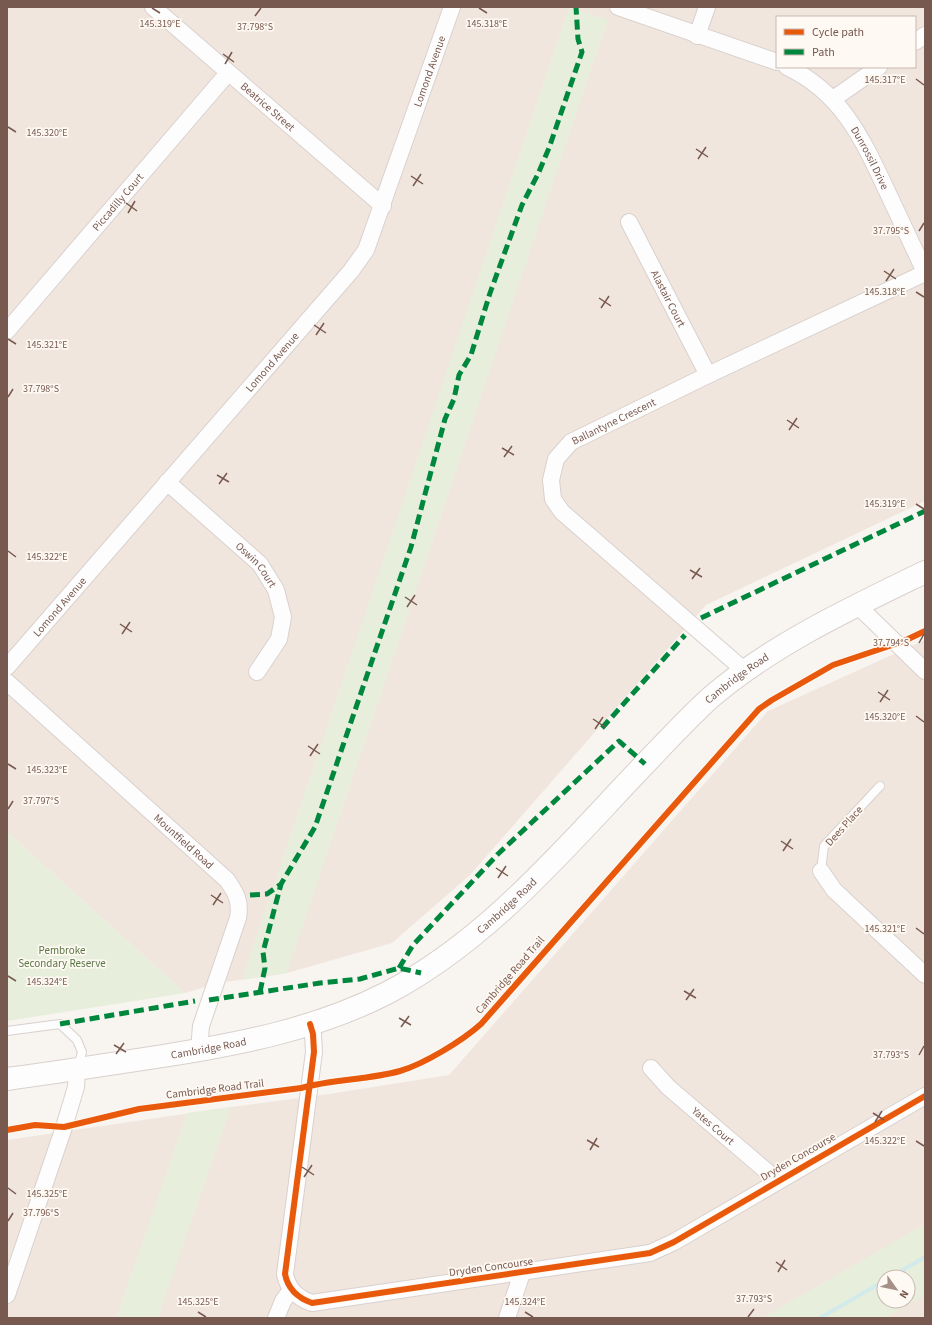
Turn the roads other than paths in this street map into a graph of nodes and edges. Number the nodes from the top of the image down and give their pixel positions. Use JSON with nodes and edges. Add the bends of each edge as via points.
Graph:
{"nodes":[{"id":1,"x":153,"y":7,"type":"edge"},
{"id":2,"x":452,"y":7,"type":"edge"},
{"id":3,"x":618,"y":7,"type":"edge"},
{"id":4,"x":707,"y":7,"type":"edge"},
{"id":5,"x":925,"y":35,"type":"edge"},
{"id":6,"x":697,"y":36,"type":"junction"},
{"id":7,"x":916,"y":41,"type":"edge"},
{"id":8,"x":776,"y":62,"type":"edge"},
{"id":9,"x":789,"y":68,"type":"edge"},
{"id":10,"x":878,"y":68,"type":"edge"},
{"id":11,"x":228,"y":74,"type":"junction"},
{"id":12,"x":833,"y":99,"type":"junction"},
{"id":13,"x":383,"y":206,"type":"junction"},
{"id":14,"x":630,"y":222,"type":"dead end"},
{"id":15,"x":925,"y":272,"type":"edge"},
{"id":16,"x":7,"y":331,"type":"edge"},
{"id":17,"x":708,"y":375,"type":"junction"},
{"id":18,"x":167,"y":482,"type":"junction"},
{"id":19,"x":925,"y":572,"type":"edge"},
{"id":20,"x":857,"y":605,"type":"junction"},
{"id":21,"x":7,"y":667,"type":"edge"},
{"id":22,"x":744,"y":671,"type":"junction"},
{"id":23,"x":925,"y":671,"type":"edge"},
{"id":24,"x":257,"y":672,"type":"dead end"},
{"id":25,"x":7,"y":682,"type":"edge"},
{"id":26,"x":880,"y":786,"type":"dead end"},
{"id":27,"x":821,"y":871,"type":"joint"},
{"id":28,"x":925,"y":975,"type":"edge"},
{"id":29,"x":310,"y":1024,"type":"junction"},
{"id":30,"x":7,"y":1031,"type":"edge"},
{"id":31,"x":200,"y":1050,"type":"junction"},
{"id":32,"x":651,"y":1068,"type":"dead end"},
{"id":33,"x":77,"y":1070,"type":"junction"},
{"id":34,"x":7,"y":1079,"type":"edge"},
{"id":35,"x":925,"y":1096,"type":"edge"},
{"id":36,"x":778,"y":1181,"type":"junction"},
{"id":37,"x":522,"y":1273,"type":"junction"},
{"id":38,"x":291,"y":1290,"type":"junction"},
{"id":39,"x":7,"y":1295,"type":"edge"},
{"id":40,"x":276,"y":1318,"type":"edge"},
{"id":41,"x":506,"y":1318,"type":"edge"}],
"edges":[{"from":1,"to":11,"type":"street","name":"Beatrice Street"},
{"from":2,"to":13,"type":"street","name":"Lomond Avenue"},
{"from":3,"to":6,"type":"street"},
{"from":4,"to":6,"type":"street"},
{"from":5,"to":7,"type":"street"},
{"from":6,"to":8,"type":"street"},
{"from":9,"to":12,"type":"street","name":"Dunrossil Drive","via":[[806,77]]},
{"from":10,"to":12,"type":"street"},
{"from":11,"to":13,"type":"street","name":"Beatrice Street"},
{"from":11,"to":16,"type":"street","name":"Piccadilly Court"},
{"from":12,"to":15,"type":"street","name":"Dunrossil Drive","via":[[852,123],[866,148]]},
{"from":13,"to":18,"type":"street","name":"Lomond Avenue","via":[[366,250],[351,271]]},
{"from":14,"to":17,"type":"street","name":"Alastair Court"},
{"from":15,"to":17,"type":"street","name":"Ballantyne Crescent"},
{"from":17,"to":22,"type":"street","name":"Ballantyne Crescent","via":[[571,442],[556,459],[551,480],[553,498],[568,517]]},
{"from":18,"to":21,"type":"street","name":"Lomond Avenue"},
{"from":18,"to":24,"type":"street","name":"Oswin Court","via":[[260,564],[276,590],[283,617],[279,639]]},
{"from":19,"to":20,"type":"main road","name":"Cambridge Road"},
{"from":20,"to":22,"type":"main road","name":"Cambridge Road"},
{"from":20,"to":23,"type":"street"},
{"from":22,"to":29,"type":"main road","name":"Cambridge Road","via":[[675,732],[534,880],[486,925],[405,983],[365,1003]]},
{"from":25,"to":31,"type":"street","name":"Mountfield Road","via":[[227,880],[238,896],[238,918],[201,1026]]},
{"from":26,"to":27,"type":"lane","name":"Dees Place","via":[[824,846]]},
{"from":27,"to":28,"type":"street","via":[[834,890]]},
{"from":29,"to":31,"type":"main road","name":"Cambridge Road","via":[[286,1032]]},
{"from":29,"to":38,"type":"street","via":[[314,1052],[285,1267],[286,1282]]},
{"from":30,"to":33,"type":"lane","via":[[60,1024],[77,1040],[82,1052]]},
{"from":31,"to":33,"type":"main road","name":"Cambridge Road"},
{"from":32,"to":36,"type":"street","name":"Yates Court","via":[[668,1087]]},
{"from":33,"to":34,"type":"main road","name":"Cambridge Road"},
{"from":33,"to":39,"type":"street","via":[[76,1087],[64,1127]]},
{"from":35,"to":36,"type":"street","name":"Dryden Concourse"},
{"from":36,"to":37,"type":"street","name":"Dryden Concourse","via":[[674,1242],[650,1253]]},
{"from":37,"to":38,"type":"street","name":"Dryden Concourse","via":[[312,1303]]},
{"from":37,"to":41,"type":"street"},
{"from":38,"to":40,"type":"street"}]}
